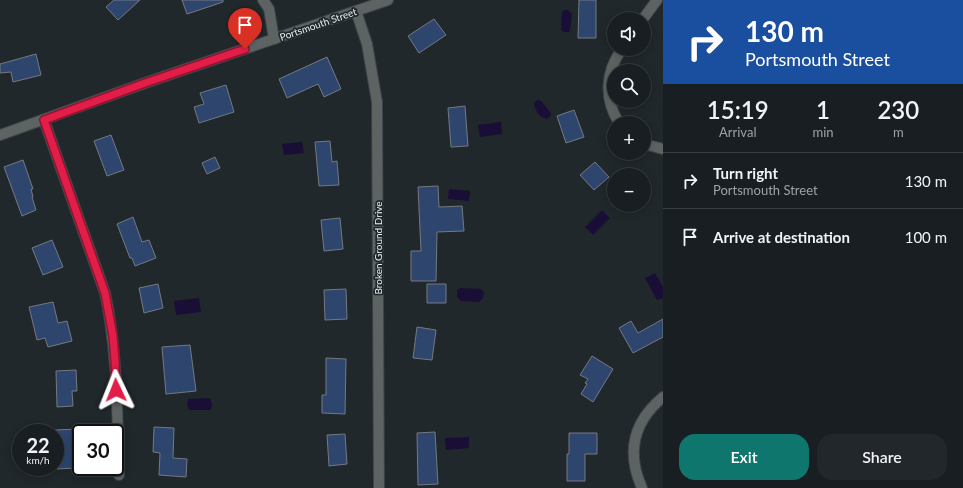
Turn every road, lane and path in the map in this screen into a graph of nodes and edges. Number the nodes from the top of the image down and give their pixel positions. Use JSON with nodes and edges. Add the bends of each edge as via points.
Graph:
{"nodes":[{"id":1,"x":263,"y":0,"type":"edge"},
{"id":2,"x":388,"y":0,"type":"edge"},
{"id":3,"x":658,"y":0,"type":"edge"},
{"id":4,"x":663,"y":4,"type":"edge"},
{"id":5,"x":270,"y":5,"type":"edge"},
{"id":6,"x":356,"y":11,"type":"junction"},
{"id":7,"x":649,"y":12,"type":"edge"},
{"id":8,"x":274,"y":39,"type":"junction"},
{"id":9,"x":618,"y":56,"type":"edge"},
{"id":10,"x":614,"y":116,"type":"edge"},
{"id":11,"x":44,"y":120,"type":"junction"},
{"id":12,"x":0,"y":135,"type":"edge"},
{"id":13,"x":651,"y":146,"type":"edge"},
{"id":14,"x":663,"y":149,"type":"edge"},
{"id":15,"x":663,"y":397,"type":"edge"},
{"id":16,"x":117,"y":424,"type":"edge"},
{"id":17,"x":379,"y":488,"type":"edge"},
{"id":18,"x":642,"y":488,"type":"edge"}],
"edges":[{"from":1,"to":5,"type":"street"},
{"from":2,"to":6,"type":"street","name":"Portsmouth Street"},
{"from":3,"to":4,"type":"street"},
{"from":3,"to":7,"type":"street"},
{"from":5,"to":8,"type":"street"},
{"from":6,"to":8,"type":"street","name":"Portsmouth Street"},
{"from":6,"to":17,"type":"street","name":"Broken Ground Drive","via":[[367,44],[377,102]]},
{"from":8,"to":11,"type":"street","name":"Portsmouth Street"},
{"from":9,"to":10,"type":"street","via":[[609,76],[608,89]]},
{"from":11,"to":12,"type":"street","name":"Portsmouth Street"},
{"from":11,"to":16,"type":"street","via":[[105,293],[115,361]]},
{"from":13,"to":14,"type":"street"},
{"from":15,"to":18,"type":"street","via":[[652,406],[637,431],[634,461],[636,475]]}]}
